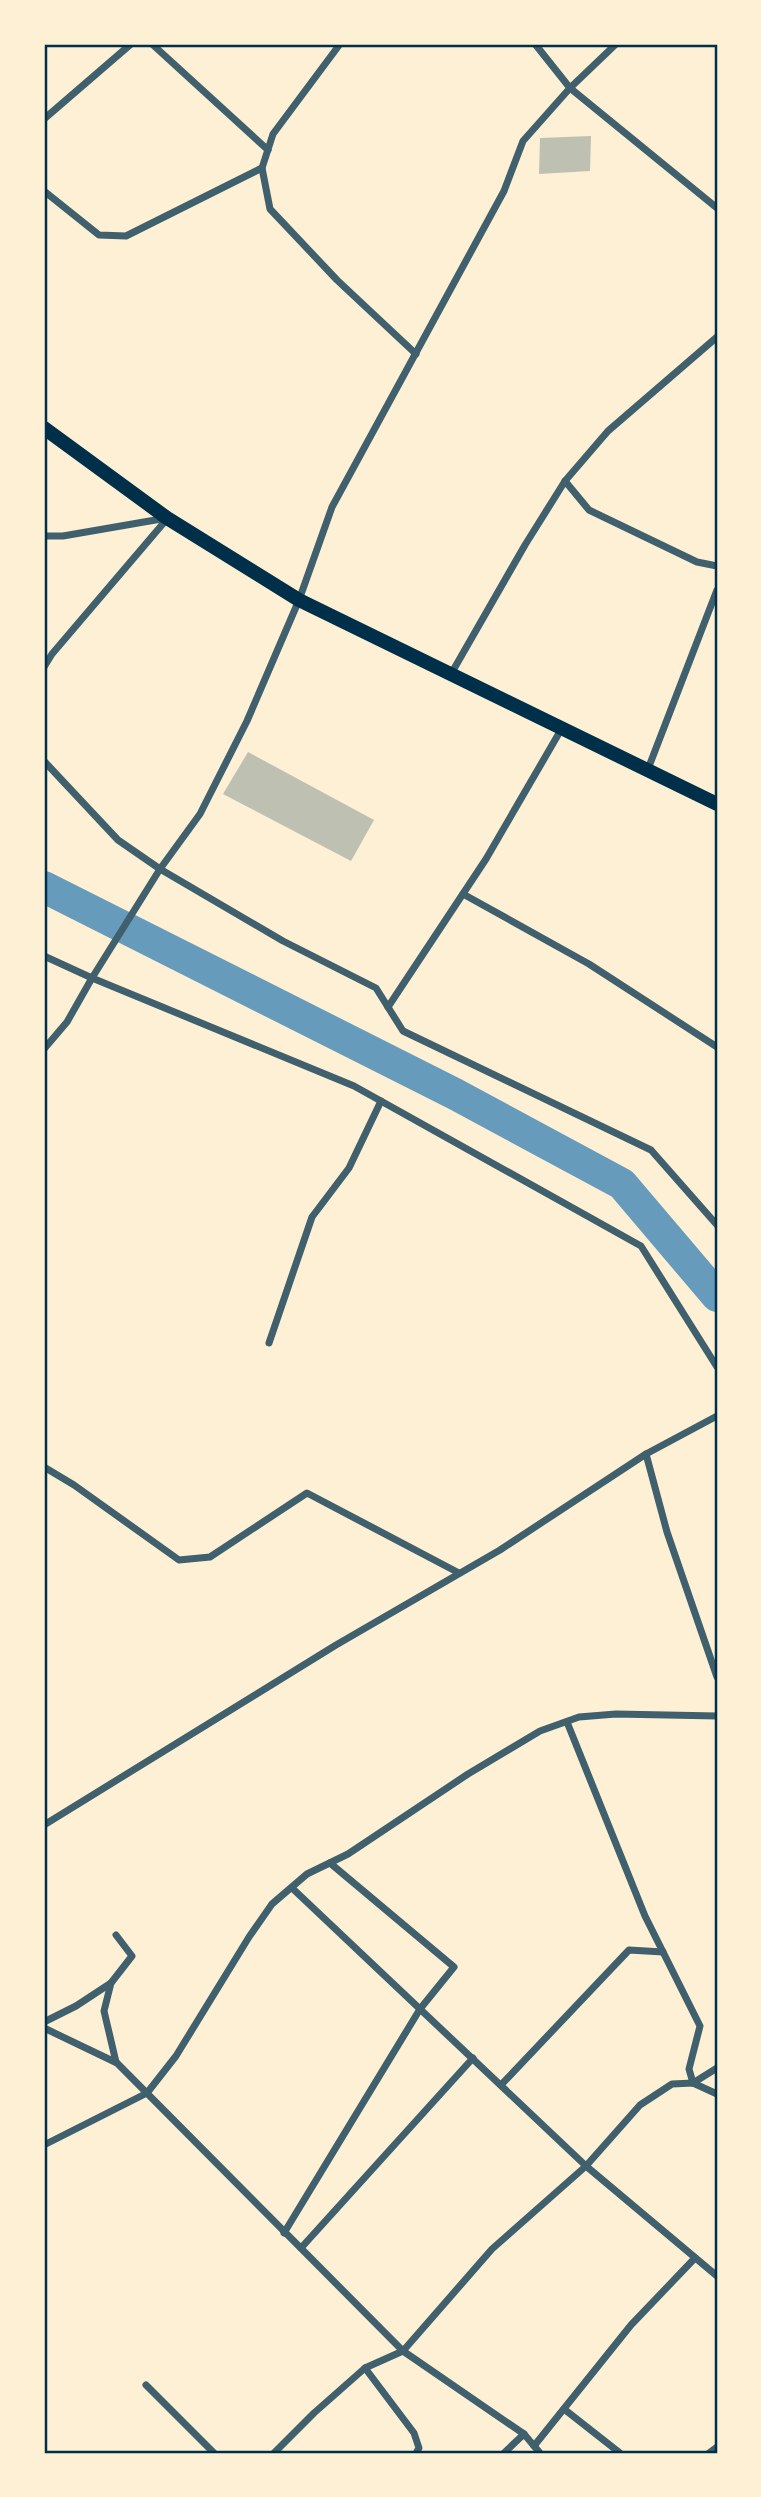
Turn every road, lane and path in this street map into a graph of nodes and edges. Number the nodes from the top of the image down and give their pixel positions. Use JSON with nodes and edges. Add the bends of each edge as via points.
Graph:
{"nodes":[{"id":1,"x":131,"y":44,"type":"edge"},
{"id":2,"x":152,"y":44,"type":"edge"},
{"id":3,"x":340,"y":44,"type":"edge"},
{"id":4,"x":535,"y":44,"type":"edge"},
{"id":5,"x":616,"y":44,"type":"edge"},
{"id":6,"x":570,"y":88,"type":"junction"},
{"id":7,"x":44,"y":119,"type":"edge"},
{"id":8,"x":268,"y":150,"type":"junction"},
{"id":9,"x":262,"y":168,"type":"junction"},
{"id":10,"x":44,"y":191,"type":"edge"},
{"id":11,"x":717,"y":208,"type":"edge"},
{"id":12,"x":717,"y":337,"type":"edge"},
{"id":13,"x":416,"y":354,"type":"junction"},
{"id":14,"x":44,"y":428,"type":"edge"},
{"id":15,"x":565,"y":481,"type":"junction"},
{"id":16,"x":167,"y":518,"type":"junction"},
{"id":17,"x":44,"y":536,"type":"edge"},
{"id":18,"x":717,"y":566,"type":"edge"},
{"id":19,"x":717,"y":590,"type":"edge"},
{"id":20,"x":299,"y":600,"type":"junction"},
{"id":21,"x":44,"y":667,"type":"edge"},
{"id":22,"x":452,"y":674,"type":"junction"},
{"id":23,"x":562,"y":727,"type":"junction"},
{"id":24,"x":44,"y":761,"type":"edge"},
{"id":25,"x":648,"y":769,"type":"junction"},
{"id":26,"x":717,"y":804,"type":"edge"},
{"id":27,"x":160,"y":869,"type":"junction"},
{"id":28,"x":463,"y":894,"type":"junction"},
{"id":29,"x":44,"y":956,"type":"edge"},
{"id":30,"x":92,"y":978,"type":"junction"},
{"id":31,"x":388,"y":1007,"type":"junction"},
{"id":32,"x":717,"y":1047,"type":"edge"},
{"id":33,"x":44,"y":1049,"type":"edge"},
{"id":34,"x":381,"y":1101,"type":"junction"},
{"id":35,"x":717,"y":1225,"type":"edge"},
{"id":36,"x":269,"y":1343,"type":"dead end"},
{"id":37,"x":717,"y":1367,"type":"edge"},
{"id":38,"x":717,"y":1416,"type":"edge"},
{"id":39,"x":646,"y":1454,"type":"junction"},
{"id":40,"x":44,"y":1467,"type":"edge"},
{"id":41,"x":459,"y":1573,"type":"junction"},
{"id":42,"x":717,"y":1677,"type":"edge"},
{"id":43,"x":717,"y":1716,"type":"edge"},
{"id":44,"x":567,"y":1722,"type":"junction"},
{"id":45,"x":44,"y":1825,"type":"edge"},
{"id":46,"x":330,"y":1863,"type":"junction"},
{"id":47,"x":292,"y":1888,"type":"junction"},
{"id":48,"x":116,"y":1935,"type":"dead end"},
{"id":49,"x":663,"y":1951,"type":"junction"},
{"id":50,"x":111,"y":1983,"type":"junction"},
{"id":51,"x":420,"y":2009,"type":"junction"},
{"id":52,"x":44,"y":2022,"type":"edge"},
{"id":53,"x":44,"y":2028,"type":"edge"},
{"id":54,"x":473,"y":2058,"type":"junction"},
{"id":55,"x":117,"y":2063,"type":"junction"},
{"id":56,"x":717,"y":2068,"type":"edge"},
{"id":57,"x":694,"y":2083,"type":"junction"},
{"id":58,"x":501,"y":2085,"type":"junction"},
{"id":59,"x":147,"y":2093,"type":"junction"},
{"id":60,"x":717,"y":2094,"type":"edge"},
{"id":61,"x":44,"y":2145,"type":"edge"},
{"id":62,"x":586,"y":2166,"type":"junction"},
{"id":63,"x":284,"y":2233,"type":"junction"},
{"id":64,"x":301,"y":2248,"type":"junction"},
{"id":65,"x":695,"y":2258,"type":"junction"},
{"id":66,"x":717,"y":2276,"type":"edge"},
{"id":67,"x":403,"y":2351,"type":"junction"},
{"id":68,"x":365,"y":2368,"type":"junction"},
{"id":69,"x":146,"y":2385,"type":"dead end"},
{"id":70,"x":564,"y":2409,"type":"junction"},
{"id":71,"x":524,"y":2434,"type":"junction"},
{"id":72,"x":534,"y":2446,"type":"junction"},
{"id":73,"x":717,"y":2447,"type":"edge"},
{"id":74,"x":214,"y":2453,"type":"edge"},
{"id":75,"x":274,"y":2453,"type":"edge"},
{"id":76,"x":416,"y":2453,"type":"edge"},
{"id":77,"x":504,"y":2453,"type":"edge"},
{"id":78,"x":540,"y":2453,"type":"edge"},
{"id":79,"x":620,"y":2453,"type":"edge"},
{"id":80,"x":709,"y":2453,"type":"edge"}],
"edges":[{"from":1,"to":7,"type":"street"},
{"from":2,"to":8,"type":"street"},
{"from":3,"to":8,"type":"street","via":[[273,134]]},
{"from":4,"to":6,"type":"street"},
{"from":5,"to":6,"type":"street"},
{"from":6,"to":11,"type":"street"},
{"from":6,"to":13,"type":"street","via":[[523,141],[504,191]]},
{"from":8,"to":9,"type":"street"},
{"from":9,"to":10,"type":"street","via":[[126,236],[99,235]]},
{"from":9,"to":13,"type":"street","via":[[270,209]]},
{"from":12,"to":15,"type":"street","via":[[608,430]]},
{"from":13,"to":20,"type":"street","via":[[331,507]]},
{"from":14,"to":16,"type":"main road"},
{"from":15,"to":18,"type":"street","via":[[589,510],[697,562]]},
{"from":15,"to":22,"type":"street"},
{"from":16,"to":17,"type":"street"},
{"from":16,"to":20,"type":"main road"},
{"from":16,"to":21,"type":"street"},
{"from":19,"to":25,"type":"street"},
{"from":20,"to":22,"type":"main road"},
{"from":20,"to":27,"type":"street","via":[[247,721],[200,814]]},
{"from":22,"to":23,"type":"main road"},
{"from":23,"to":25,"type":"main road"},
{"from":23,"to":28,"type":"street"},
{"from":24,"to":27,"type":"street","via":[[118,840]]},
{"from":25,"to":26,"type":"main road"},
{"from":27,"to":30,"type":"street"},
{"from":27,"to":31,"type":"street","via":[[283,941],[376,988]]},
{"from":28,"to":31,"type":"street"},
{"from":28,"to":32,"type":"street","via":[[589,964]]},
{"from":29,"to":30,"type":"street"},
{"from":30,"to":33,"type":"street","via":[[67,1022]]},
{"from":30,"to":34,"type":"street"},
{"from":31,"to":35,"type":"street","via":[[403,1031],[651,1150]]},
{"from":34,"to":36,"type":"street","via":[[349,1168],[312,1217]]},
{"from":34,"to":37,"type":"street","via":[[641,1246]]},
{"from":38,"to":39,"type":"street"},
{"from":39,"to":41,"type":"street"},
{"from":39,"to":42,"type":"street","via":[[667,1532]]},
{"from":40,"to":41,"type":"street","via":[[179,1560],[210,1557],[307,1493]]},
{"from":41,"to":45,"type":"street"},
{"from":43,"to":44,"type":"street","via":[[616,1714]]},
{"from":44,"to":46,"type":"street","via":[[540,1731]]},
{"from":44,"to":49,"type":"street"},
{"from":46,"to":47,"type":"street"},
{"from":46,"to":51,"type":"street","via":[[454,1967]]},
{"from":47,"to":51,"type":"street"},
{"from":47,"to":59,"type":"street","via":[[272,1904],[176,2056]]},
{"from":48,"to":50,"type":"street","via":[[132,1956]]},
{"from":49,"to":57,"type":"street","via":[[700,2026],[689,2068]]},
{"from":49,"to":58,"type":"street","via":[[629,1950]]},
{"from":50,"to":52,"type":"street"},
{"from":50,"to":55,"type":"street","via":[[104,2011]]},
{"from":51,"to":54,"type":"street"},
{"from":51,"to":63,"type":"street"},
{"from":53,"to":55,"type":"street"},
{"from":54,"to":58,"type":"street"},
{"from":54,"to":64,"type":"street"},
{"from":55,"to":59,"type":"street"},
{"from":56,"to":57,"type":"street"},
{"from":57,"to":60,"type":"street"},
{"from":57,"to":62,"type":"street","via":[[672,2084],[640,2105]]},
{"from":58,"to":62,"type":"street"},
{"from":59,"to":61,"type":"street"},
{"from":59,"to":63,"type":"street"},
{"from":62,"to":65,"type":"street"},
{"from":62,"to":67,"type":"street","via":[[492,2249]]},
{"from":63,"to":64,"type":"street"},
{"from":64,"to":67,"type":"street"},
{"from":65,"to":66,"type":"street"},
{"from":65,"to":70,"type":"street","via":[[631,2325]]},
{"from":67,"to":68,"type":"street"},
{"from":67,"to":71,"type":"street"},
{"from":68,"to":75,"type":"street"},
{"from":68,"to":76,"type":"street","via":[[414,2433]]},
{"from":69,"to":74,"type":"street"},
{"from":70,"to":72,"type":"street"},
{"from":70,"to":79,"type":"street"},
{"from":71,"to":72,"type":"street"},
{"from":71,"to":77,"type":"street"},
{"from":72,"to":78,"type":"street"},
{"from":73,"to":80,"type":"street"}]}
